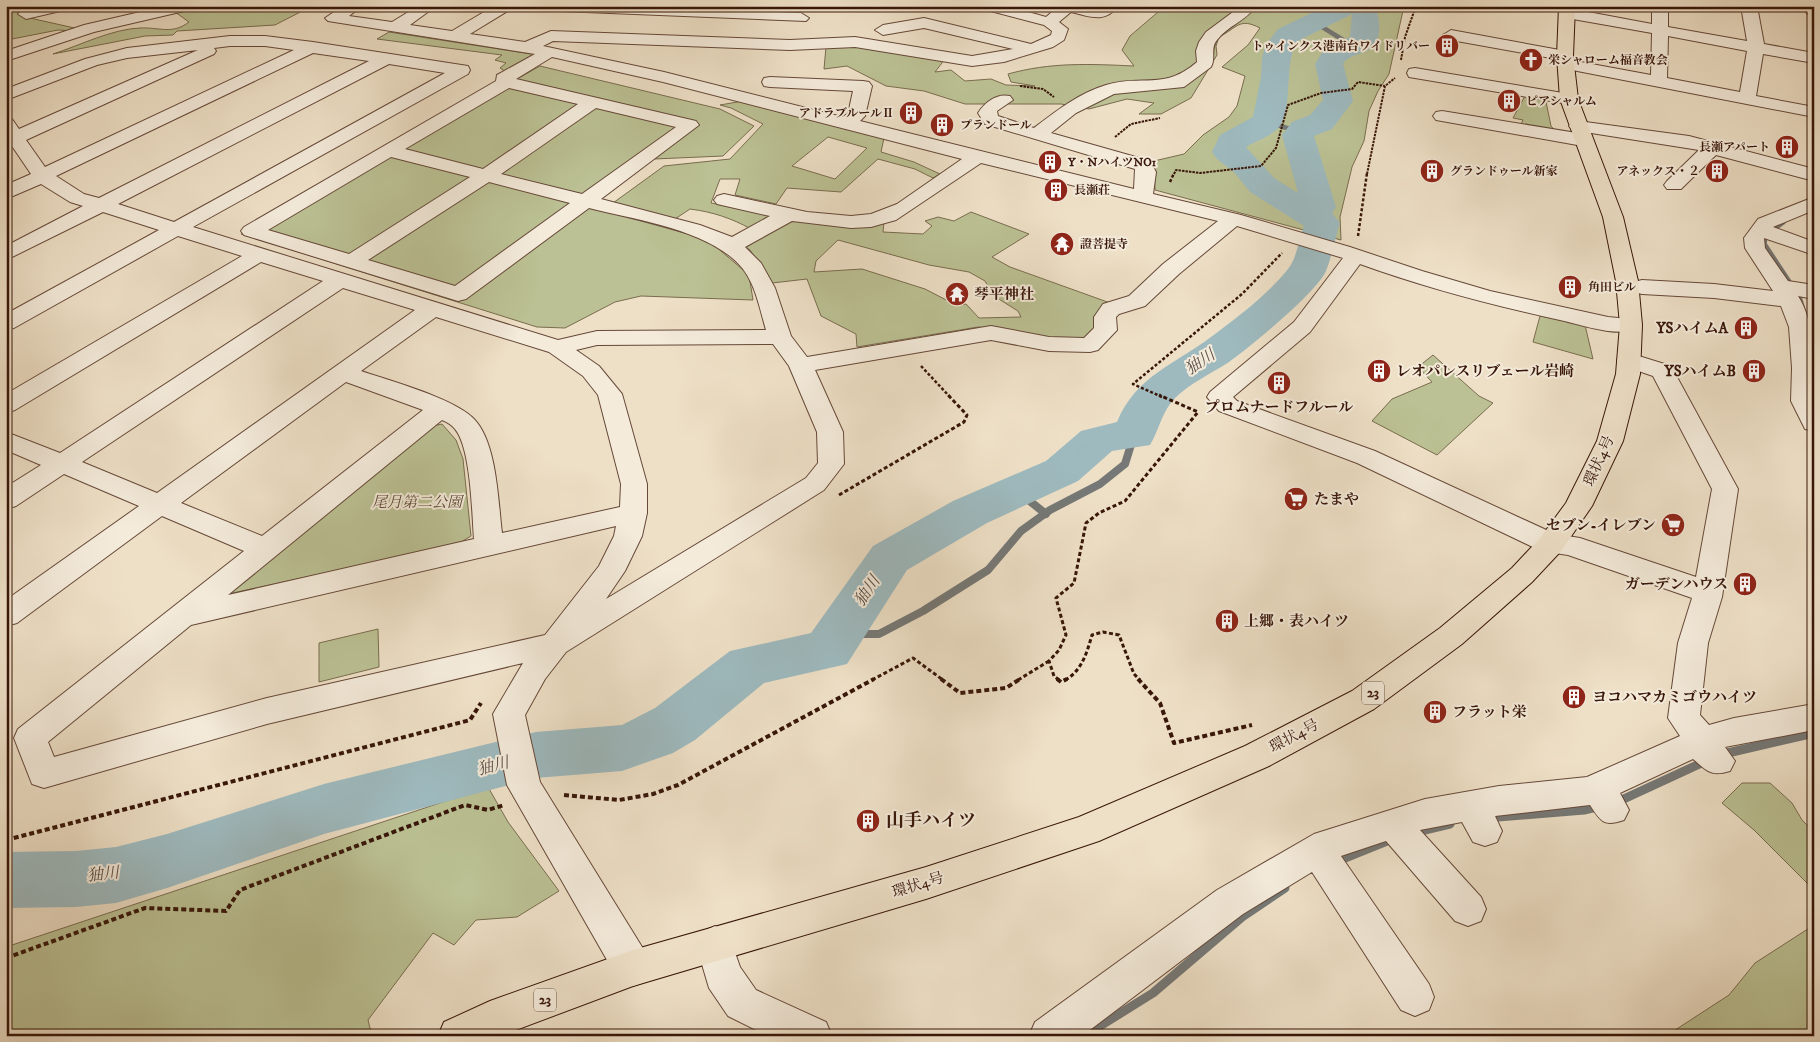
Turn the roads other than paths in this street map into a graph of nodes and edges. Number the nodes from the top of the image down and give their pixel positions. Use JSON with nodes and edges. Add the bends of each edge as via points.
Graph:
{"nodes":[{"id":1,"x":64,"y":6,"type":"edge"},
{"id":2,"x":188,"y":6,"type":"edge"},
{"id":3,"x":355,"y":6,"type":"edge"},
{"id":4,"x":430,"y":6,"type":"edge"},
{"id":5,"x":505,"y":6,"type":"edge"},
{"id":6,"x":516,"y":6,"type":"edge"},
{"id":7,"x":988,"y":6,"type":"edge"},
{"id":8,"x":1111,"y":6,"type":"edge"},
{"id":9,"x":1249,"y":6,"type":"edge"},
{"id":10,"x":1660,"y":6,"type":"edge"},
{"id":11,"x":1750,"y":6,"type":"edge"},
{"id":12,"x":1807,"y":6,"type":"edge"},
{"id":13,"x":1567,"y":8,"type":"edge"},
{"id":14,"x":671,"y":9,"type":"edge"},
{"id":15,"x":27,"y":12,"type":"edge"},
{"id":16,"x":1814,"y":12,"type":"edge"},
{"id":17,"x":801,"y":18,"type":"dead end"},
{"id":18,"x":1049,"y":22,"type":"junction"},
{"id":19,"x":394,"y":28,"type":"junction"},
{"id":20,"x":883,"y":30,"type":"dead end"},
{"id":21,"x":1660,"y":30,"type":"junction"},
{"id":22,"x":1452,"y":31,"type":"dead end"},
{"id":23,"x":455,"y":36,"type":"junction"},
{"id":24,"x":650,"y":39,"type":"junction"},
{"id":25,"x":230,"y":41,"type":"junction"},
{"id":26,"x":313,"y":47,"type":"junction"},
{"id":27,"x":527,"y":47,"type":"junction"},
{"id":28,"x":1756,"y":47,"type":"junction"},
{"id":29,"x":1029,"y":49,"type":"junction"},
{"id":30,"x":550,"y":52,"type":"junction"},
{"id":31,"x":6,"y":56,"type":"edge"},
{"id":32,"x":388,"y":58,"type":"junction"},
{"id":33,"x":1814,"y":58,"type":"edge"},
{"id":34,"x":1566,"y":60,"type":"junction"},
{"id":35,"x":1404,"y":71,"type":"road end"},
{"id":36,"x":508,"y":81,"type":"junction"},
{"id":37,"x":1659,"y":82,"type":"junction"},
{"id":38,"x":6,"y":95,"type":"edge"},
{"id":39,"x":1747,"y":99,"type":"junction"},
{"id":40,"x":760,"y":100,"type":"junction"},
{"id":41,"x":1004,"y":100,"type":"dead end"},
{"id":42,"x":593,"y":102,"type":"junction"},
{"id":43,"x":1814,"y":112,"type":"edge"},
{"id":44,"x":1442,"y":116,"type":"dead end"},
{"id":45,"x":1577,"y":121,"type":"junction"},
{"id":46,"x":847,"y":122,"type":"junction"},
{"id":47,"x":9,"y":134,"type":"edge"},
{"id":48,"x":1036,"y":135,"type":"junction"},
{"id":49,"x":1712,"y":148,"type":"junction"},
{"id":50,"x":387,"y":150,"type":"junction"},
{"id":51,"x":978,"y":157,"type":"junction"},
{"id":52,"x":1814,"y":175,"type":"edge"},
{"id":53,"x":42,"y":176,"type":"junction"},
{"id":54,"x":485,"y":176,"type":"junction"},
{"id":55,"x":1674,"y":185,"type":"dead end"},
{"id":56,"x":6,"y":193,"type":"edge"},
{"id":57,"x":1152,"y":199,"type":"junction"},
{"id":58,"x":584,"y":200,"type":"junction"},
{"id":59,"x":724,"y":200,"type":"dead end"},
{"id":60,"x":1814,"y":203,"type":"edge"},
{"id":61,"x":100,"y":206,"type":"junction"},
{"id":62,"x":791,"y":213,"type":"junction"},
{"id":63,"x":1234,"y":219,"type":"junction"},
{"id":64,"x":175,"y":229,"type":"junction"},
{"id":65,"x":1764,"y":230,"type":"junction"},
{"id":66,"x":731,"y":246,"type":"junction"},
{"id":67,"x":1805,"y":246,"type":"edge"},
{"id":68,"x":6,"y":254,"type":"edge"},
{"id":69,"x":1349,"y":254,"type":"junction"},
{"id":70,"x":258,"y":255,"type":"junction"},
{"id":71,"x":346,"y":270,"type":"junction"},
{"id":72,"x":1642,"y":287,"type":"dead end"},
{"id":73,"x":1796,"y":291,"type":"edge"},
{"id":74,"x":433,"y":308,"type":"junction"},
{"id":75,"x":6,"y":323,"type":"edge"},
{"id":76,"x":1631,"y":325,"type":"junction"},
{"id":77,"x":780,"y":337,"type":"junction"},
{"id":78,"x":557,"y":347,"type":"junction"},
{"id":79,"x":1629,"y":360,"type":"junction"},
{"id":80,"x":801,"y":365,"type":"junction"},
{"id":81,"x":343,"y":373,"type":"junction"},
{"id":82,"x":6,"y":405,"type":"edge"},
{"id":83,"x":440,"y":408,"type":"junction"},
{"id":84,"x":1814,"y":424,"type":"edge"},
{"id":85,"x":6,"y":440,"type":"edge"},
{"id":86,"x":61,"y":464,"type":"junction"},
{"id":87,"x":6,"y":500,"type":"edge"},
{"id":88,"x":160,"y":505,"type":"junction"},
{"id":89,"x":633,"y":513,"type":"junction"},
{"id":90,"x":1551,"y":544,"type":"junction"},
{"id":91,"x":490,"y":546,"type":"junction"},
{"id":92,"x":266,"y":549,"type":"junction"},
{"id":93,"x":1708,"y":592,"type":"junction"},
{"id":94,"x":6,"y":615,"type":"edge"},
{"id":95,"x":184,"y":616,"type":"junction"},
{"id":96,"x":555,"y":644,"type":"junction"},
{"id":97,"x":1814,"y":717,"type":"edge"},
{"id":98,"x":1705,"y":747,"type":"junction"},
{"id":99,"x":1394,"y":825,"type":"junction"},
{"id":100,"x":1320,"y":854,"type":"junction"},
{"id":101,"x":1468,"y":909,"type":"dead end"},
{"id":102,"x":715,"y":944,"type":"junction"},
{"id":103,"x":633,"y":968,"type":"junction"},
{"id":104,"x":1415,"y":997,"type":"dead end"},
{"id":105,"x":458,"y":1036,"type":"edge"},
{"id":106,"x":812,"y":1036,"type":"edge"},
{"id":107,"x":1049,"y":1036,"type":"edge"}],
"edges":[{"from":1,"to":15,"type":"street"},
{"from":2,"to":31,"type":"street","via":[[90,28]]},
{"from":3,"to":19,"type":"street","via":[[333,18]]},
{"from":4,"to":19,"type":"street"},
{"from":5,"to":23,"type":"street"},
{"from":6,"to":14,"type":"street"},
{"from":7,"to":18,"type":"street"},
{"from":8,"to":18,"type":"street","via":[[1101,14],[1068,7]]},
{"from":9,"to":48,"type":"street","via":[[1208,40],[1202,53],[1204,63],[1178,83],[1110,89],[1070,108]]},
{"from":10,"to":21,"type":"street"},
{"from":11,"to":28,"type":"street"},
{"from":12,"to":16,"type":"street"},
{"from":13,"to":21,"type":"street"},
{"from":13,"to":34,"type":"main road","name":"環状4号","number":"23"},
{"from":14,"to":17,"type":"street"},
{"from":14,"to":24,"type":"street"},
{"from":18,"to":29,"type":"street","via":[[1060,29],[1058,37]]},
{"from":19,"to":23,"type":"street"},
{"from":20,"to":29,"type":"street","via":[[924,23]]},
{"from":21,"to":28,"type":"street"},
{"from":21,"to":37,"type":"street"},
{"from":22,"to":34,"type":"street"},
{"from":23,"to":27,"type":"street"},
{"from":24,"to":27,"type":"street","via":[[551,36]]},
{"from":24,"to":29,"type":"street","via":[[790,45],[855,42],[987,61]]},
{"from":25,"to":26,"type":"street"},
{"from":25,"to":38,"type":"street","via":[[127,53],[91,62]]},
{"from":25,"to":47,"type":"street"},
{"from":26,"to":32,"type":"street"},
{"from":26,"to":53,"type":"street"},
{"from":27,"to":30,"type":"street"},
{"from":28,"to":33,"type":"street"},
{"from":28,"to":39,"type":"street"},
{"from":30,"to":36,"type":"street","via":[[504,79]]},
{"from":30,"to":40,"type":"street"},
{"from":32,"to":61,"type":"street"},
{"from":32,"to":64,"type":"street","via":[[462,70]]},
{"from":34,"to":37,"type":"street"},
{"from":34,"to":45,"type":"main road","name":"環状4号","number":"23"},
{"from":35,"to":45,"type":"street"},
{"from":36,"to":42,"type":"street"},
{"from":36,"to":50,"type":"street"},
{"from":37,"to":39,"type":"street"},
{"from":39,"to":43,"type":"street"},
{"from":40,"to":46,"type":"street"},
{"from":40,"to":46,"type":"street","via":[[773,77],[863,86],[856,116]]},
{"from":41,"to":48,"type":"street","via":[[990,108],[987,113],[991,120]]},
{"from":42,"to":54,"type":"street"},
{"from":42,"to":58,"type":"street","via":[[690,125]]},
{"from":44,"to":45,"type":"street"},
{"from":45,"to":49,"type":"street"},
{"from":45,"to":76,"type":"main road","name":"環状4号","number":"23","via":[[1613,217],[1627,281]]},
{"from":46,"to":51,"type":"street"},
{"from":47,"to":53,"type":"street"},
{"from":48,"to":57,"type":"street","via":[[1143,165]]},
{"from":49,"to":52,"type":"street"},
{"from":49,"to":55,"type":"street"},
{"from":50,"to":54,"type":"street"},
{"from":50,"to":71,"type":"street","via":[[251,231]]},
{"from":51,"to":57,"type":"street"},
{"from":51,"to":62,"type":"street","via":[[907,206],[869,222],[847,223]]},
{"from":53,"to":56,"type":"street"},
{"from":53,"to":61,"type":"street","via":[[77,198]]},
{"from":54,"to":58,"type":"street"},
{"from":54,"to":71,"type":"street"},
{"from":57,"to":63,"type":"street"},
{"from":58,"to":66,"type":"street","via":[[694,229]]},
{"from":58,"to":71,"type":"street","via":[[458,294]]},
{"from":59,"to":62,"type":"street"},
{"from":60,"to":65,"type":"street","via":[[1765,223]]},
{"from":61,"to":64,"type":"street"},
{"from":61,"to":68,"type":"street"},
{"from":62,"to":66,"type":"street"},
{"from":63,"to":69,"type":"street"},
{"from":63,"to":80,"type":"street","via":[[1171,269],[1138,301],[1111,309],[1105,317],[1106,330],[1090,344],[1049,344],[991,333]]},
{"from":64,"to":70,"type":"street"},
{"from":64,"to":75,"type":"street"},
{"from":65,"to":67,"type":"street"},
{"from":65,"to":73,"type":"street","via":[[1754,238],[1755,248]]},
{"from":66,"to":77,"type":"street","via":[[753,268],[764,288]]},
{"from":69,"to":76,"type":"street","via":[[1485,297],[1608,324]]},
{"from":69,"to":90,"type":"street","via":[[1302,328],[1219,396],[1228,406],[1366,457]]},
{"from":70,"to":71,"type":"street"},
{"from":70,"to":82,"type":"street"},
{"from":71,"to":74,"type":"street"},
{"from":71,"to":86,"type":"street"},
{"from":72,"to":73,"type":"street"},
{"from":73,"to":84,"type":"street","via":[[1804,368],[1803,401]]},
{"from":74,"to":78,"type":"street"},
{"from":74,"to":81,"type":"street"},
{"from":76,"to":79,"type":"main road","name":"環状4号","number":"23"},
{"from":77,"to":78,"type":"street","via":[[597,338]]},
{"from":77,"to":80,"type":"street"},
{"from":78,"to":89,"type":"street","via":[[591,371],[610,394],[634,484]]},
{"from":79,"to":90,"type":"main road","name":"環状4号","number":"23","via":[[1610,441],[1578,506]]},
{"from":79,"to":93,"type":"street","via":[[1663,371],[1725,489]]},
{"from":80,"to":96,"type":"street","via":[[830,432],[831,464],[815,484]]},
{"from":81,"to":83,"type":"street"},
{"from":81,"to":88,"type":"street"},
{"from":83,"to":91,"type":"street","via":[[466,424],[477,452]]},
{"from":83,"to":92,"type":"street"},
{"from":85,"to":86,"type":"street"},
{"from":86,"to":87,"type":"street"},
{"from":86,"to":88,"type":"street"},
{"from":88,"to":92,"type":"street"},
{"from":88,"to":94,"type":"street"},
{"from":89,"to":91,"type":"street"},
{"from":89,"to":96,"type":"street","via":[[628,536],[611,571]]},
{"from":90,"to":93,"type":"street","via":[[1570,545]]},
{"from":90,"to":102,"type":"main road","name":"環状4号","number":"23","via":[[1522,575],[1451,636],[1371,694],[1257,756],[1087,830],[926,883]]},
{"from":91,"to":95,"type":"street"},
{"from":92,"to":95,"type":"street"},
{"from":93,"to":98,"type":"street","via":[[1693,643],[1684,718]]},
{"from":95,"to":96,"type":"street","via":[[30,738],[44,774],[267,711]]},
{"from":96,"to":103,"type":"street","via":[[534,671],[498,705],[524,785]]},
{"from":97,"to":98,"type":"street","via":[[1734,731]]},
{"from":98,"to":99,"type":"street","via":[[1602,796],[1585,792],[1476,815],[1425,814]]},
{"from":99,"to":100,"type":"street","via":[[1326,845]]},
{"from":99,"to":101,"type":"street"},
{"from":100,"to":104,"type":"street"},
{"from":100,"to":107,"type":"street","via":[[1230,902]]},
{"from":102,"to":103,"type":"main road","name":"環状4号","number":"23"},
{"from":102,"to":106,"type":"street","via":[[723,975],[742,1003]]},
{"from":103,"to":105,"type":"main road","name":"環状4号","number":"23","via":[[490,1020]]}]}
